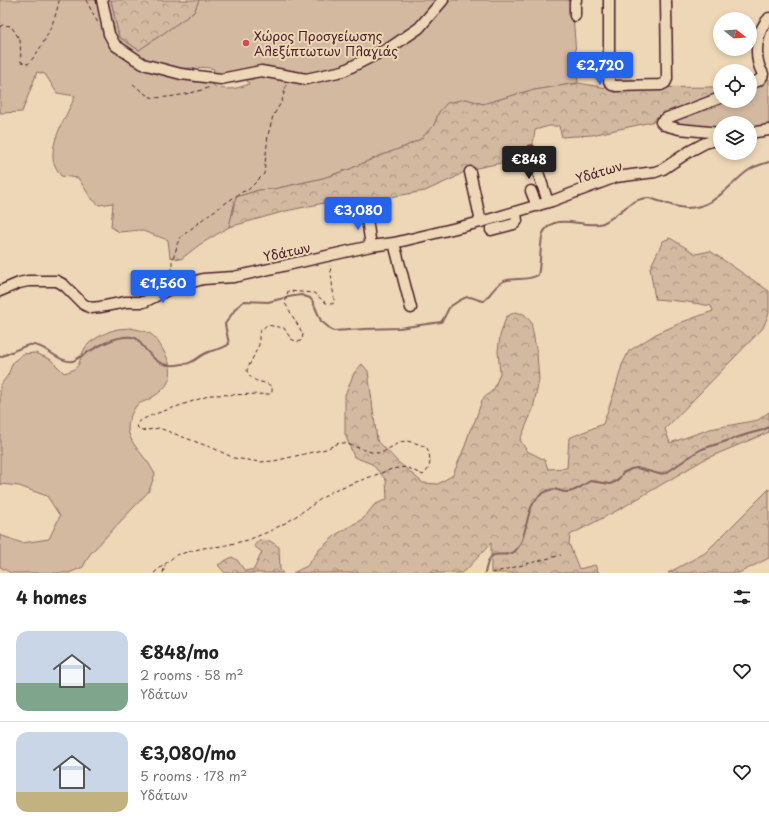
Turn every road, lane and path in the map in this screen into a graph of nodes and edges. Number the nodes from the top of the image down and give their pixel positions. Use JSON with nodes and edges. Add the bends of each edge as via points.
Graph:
{"nodes":[{"id":1,"x":59,"y":0,"type":"edge"},
{"id":2,"x":102,"y":0,"type":"edge"},
{"id":3,"x":443,"y":0,"type":"edge"},
{"id":4,"x":576,"y":0,"type":"edge"},
{"id":5,"x":609,"y":0,"type":"edge"},
{"id":6,"x":666,"y":0,"type":"edge"},
{"id":7,"x":575,"y":16,"type":"dead end"},
{"id":8,"x":769,"y":18,"type":"edge"},
{"id":9,"x":0,"y":26,"type":"edge"},
{"id":10,"x":287,"y":76,"type":"junction"},
{"id":11,"x":218,"y":79,"type":"junction"},
{"id":12,"x":757,"y":80,"type":"edge"},
{"id":13,"x":133,"y":84,"type":"dead end"},
{"id":14,"x":713,"y":101,"type":"edge"},
{"id":15,"x":769,"y":130,"type":"edge"},
{"id":16,"x":713,"y":132,"type":"edge"},
{"id":17,"x":757,"y":132,"type":"edge"},
{"id":18,"x":713,"y":141,"type":"edge"},
{"id":19,"x":530,"y":164,"type":"dead end"},
{"id":20,"x":470,"y":172,"type":"dead end"},
{"id":21,"x":546,"y":180,"type":"dead end"},
{"id":22,"x":531,"y":191,"type":"dead end"},
{"id":23,"x":550,"y":202,"type":"junction"},
{"id":24,"x":537,"y":206,"type":"junction"},
{"id":25,"x":366,"y":212,"type":"dead end"},
{"id":26,"x":516,"y":212,"type":"junction"},
{"id":27,"x":481,"y":222,"type":"junction"},
{"id":28,"x":491,"y":230,"type":"dead end"},
{"id":29,"x":394,"y":243,"type":"junction"},
{"id":30,"x":371,"y":246,"type":"junction"},
{"id":31,"x":329,"y":256,"type":"junction"},
{"id":32,"x":172,"y":288,"type":"junction"},
{"id":33,"x":0,"y":291,"type":"edge"},
{"id":34,"x":411,"y":308,"type":"dead end"},
{"id":35,"x":561,"y":555,"type":"dead end"},
{"id":36,"x":165,"y":564,"type":"junction"},
{"id":37,"x":154,"y":573,"type":"edge"},
{"id":38,"x":163,"y":573,"type":"edge"},
{"id":39,"x":492,"y":573,"type":"edge"}],
"edges":[{"from":1,"to":9,"type":"path","via":[[53,21],[37,55],[28,64],[21,62],[20,40],[11,26]]},
{"from":2,"to":11,"type":"street","via":[[109,34],[115,45],[143,64],[181,74]]},
{"from":3,"to":10,"type":"street","via":[[419,28],[391,47],[343,71],[306,79]]},
{"from":4,"to":7,"type":"street"},
{"from":5,"to":6,"type":"street","via":[[609,81],[616,86],[665,83]]},
{"from":8,"to":12,"type":"street","via":[[763,24],[756,48],[759,68],[763,74]]},
{"from":10,"to":11,"type":"street","via":[[261,71]]},
{"from":10,"to":32,"type":"path","via":[[282,102],[272,116],[264,174],[248,190],[208,215],[181,237],[172,261]]},
{"from":11,"to":13,"type":"path","via":[[209,88],[165,98],[149,97]]},
{"from":14,"to":16,"type":"street","via":[[661,122],[679,129]]},
{"from":15,"to":17,"type":"street"},
{"from":18,"to":23,"type":"street","name":"Υδάτων","via":[[690,151],[663,169],[616,177]]},
{"from":19,"to":23,"type":"street"},
{"from":20,"to":27,"type":"street"},
{"from":21,"to":23,"type":"street"},
{"from":22,"to":24,"type":"street"},
{"from":23,"to":24,"type":"street","name":"Υδάτων"},
{"from":24,"to":26,"type":"street","name":"Υδάτων"},
{"from":25,"to":30,"type":"street"},
{"from":26,"to":27,"type":"street","name":"Υδάτων"},
{"from":26,"to":28,"type":"street","via":[[517,221],[514,224]]},
{"from":27,"to":29,"type":"street","name":"Υδάτων"},
{"from":29,"to":30,"type":"street","name":"Υδάτων"},
{"from":29,"to":34,"type":"street"},
{"from":30,"to":31,"type":"street","name":"Υδάτων"},
{"from":31,"to":32,"type":"street","name":"Υδάτων","via":[[234,277],[203,279]]},
{"from":31,"to":36,"type":"path","via":[[334,303],[326,302],[314,292],[288,291],[284,303],[303,334],[302,340],[298,342],[291,339],[284,328],[267,325],[258,333],[259,345],[247,370],[248,375],[269,384],[273,390],[271,394],[211,395],[152,415],[139,421],[138,428],[142,431],[159,428],[215,448],[234,458],[260,462],[326,449],[339,443],[378,453],[407,441],[427,448],[431,461],[427,472],[424,475],[406,467],[392,469],[334,490],[290,521],[268,532],[248,540],[176,555]]},
{"from":32,"to":33,"type":"street","name":"Υδάτων","via":[[144,302],[126,302],[92,308],[83,304],[57,281],[28,281]]},
{"from":35,"to":39,"type":"path"},
{"from":36,"to":37,"type":"path"},
{"from":36,"to":38,"type":"path"}]}
